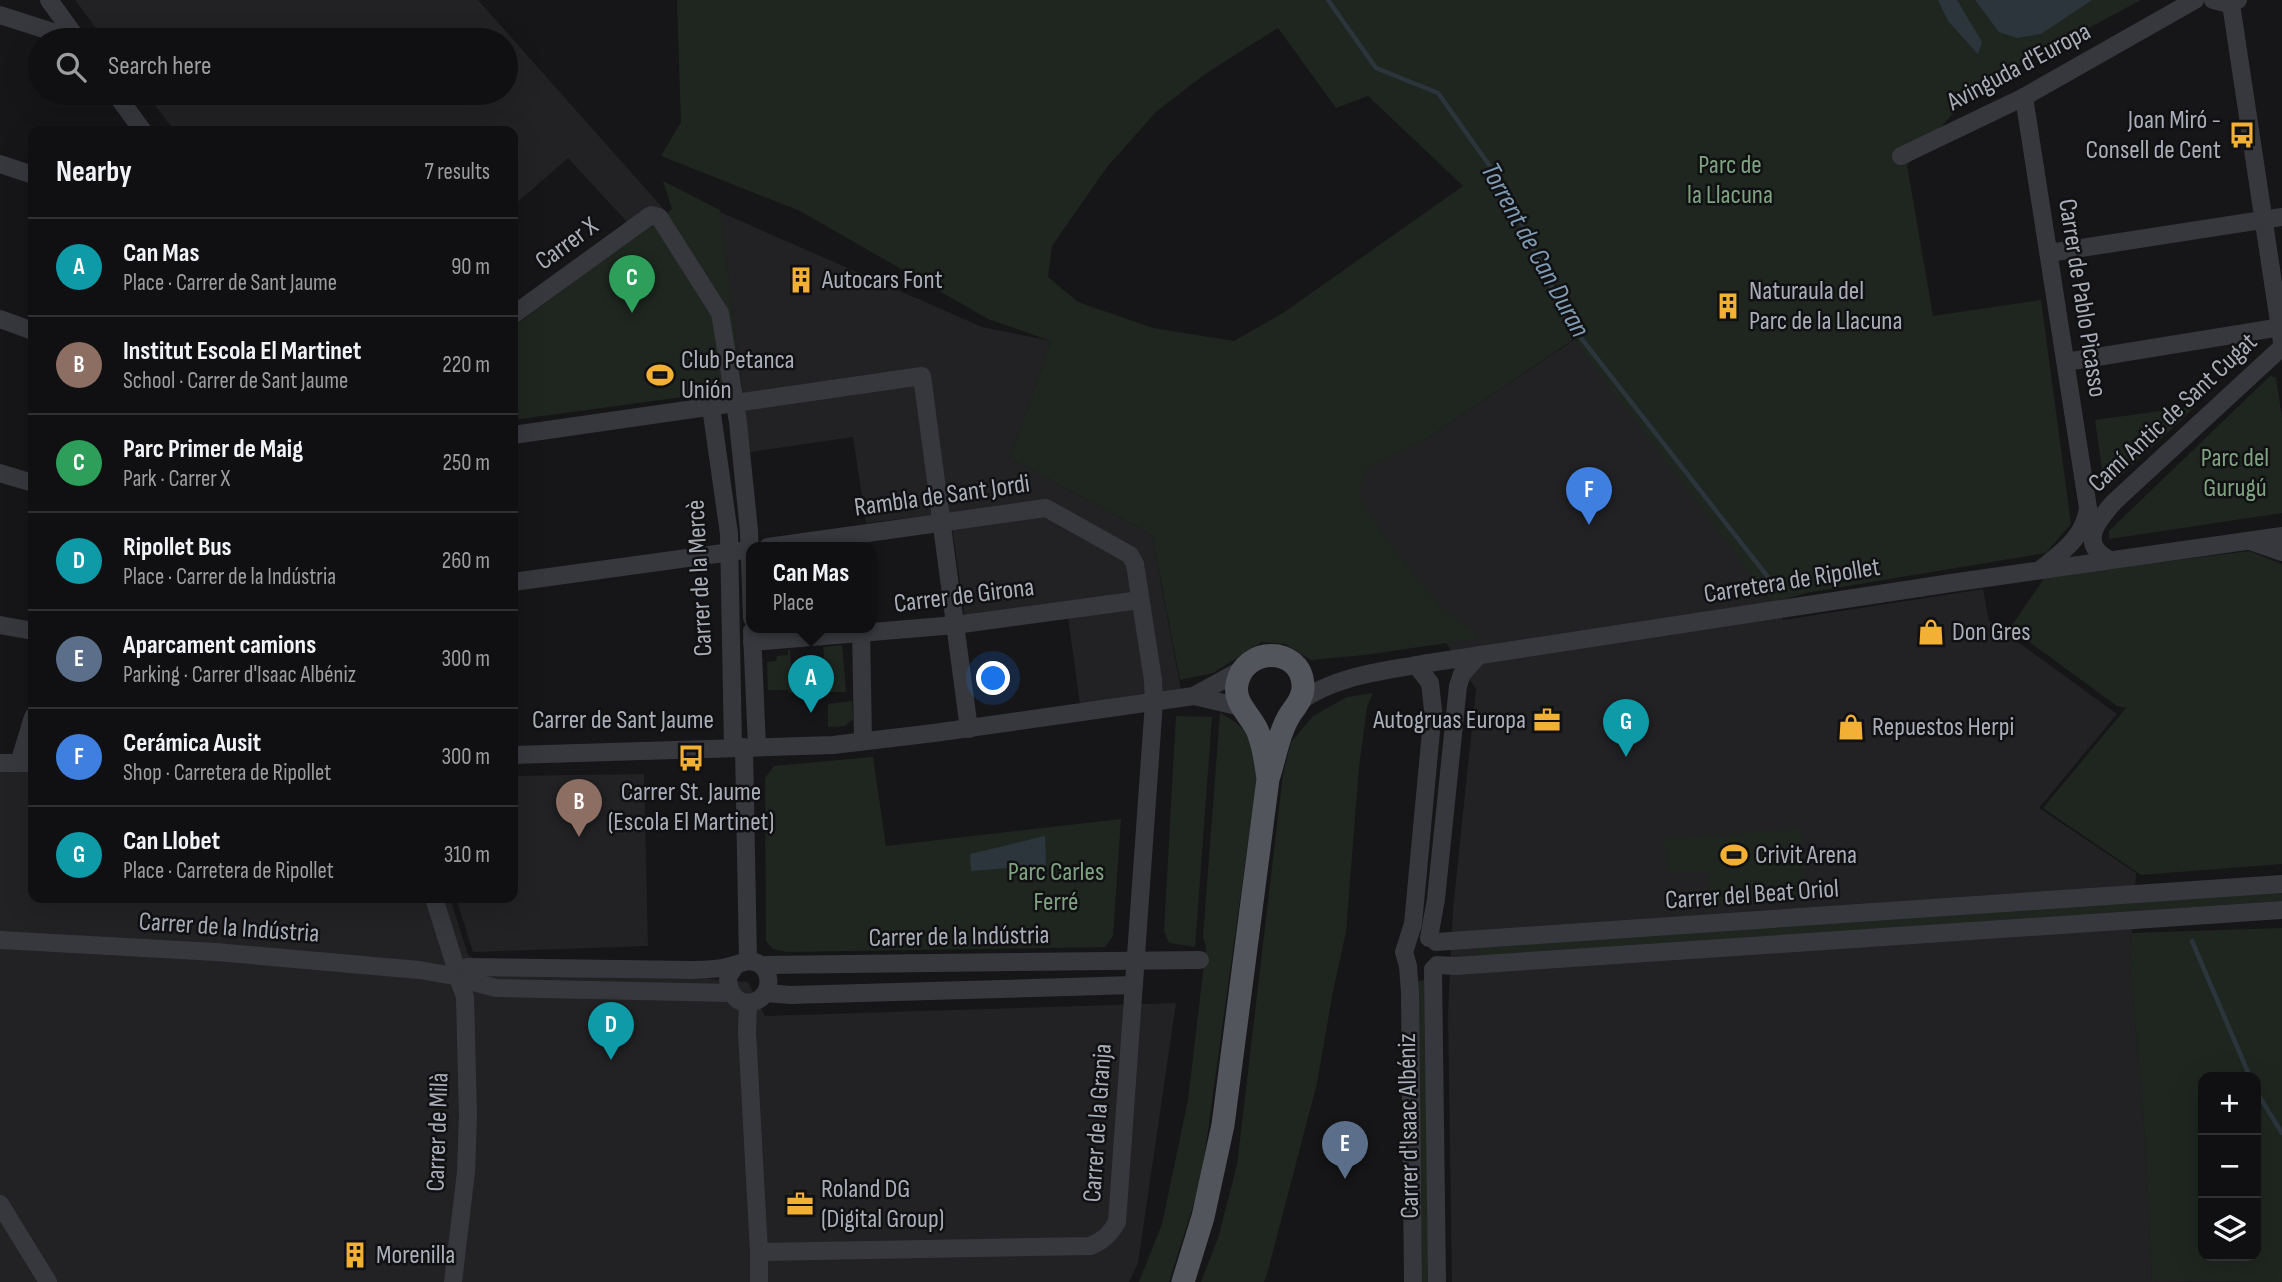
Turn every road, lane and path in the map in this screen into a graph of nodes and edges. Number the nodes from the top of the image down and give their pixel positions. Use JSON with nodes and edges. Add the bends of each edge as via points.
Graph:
{"nodes":[{"id":1,"x":49,"y":0,"type":"edge"},
{"id":2,"x":2195,"y":0,"type":"edge"},
{"id":3,"x":2213,"y":0,"type":"edge"},
{"id":4,"x":2234,"y":2,"type":"edge"},
{"id":5,"x":0,"y":15,"type":"edge"},
{"id":6,"x":41,"y":28,"type":"edge"},
{"id":7,"x":69,"y":28,"type":"edge"},
{"id":8,"x":2024,"y":97,"type":"junction"},
{"id":9,"x":124,"y":105,"type":"edge"},
{"id":10,"x":139,"y":126,"type":"edge"},
{"id":11,"x":1901,"y":156,"type":"dead end"},
{"id":12,"x":0,"y":164,"type":"edge"},
{"id":13,"x":28,"y":173,"type":"edge"},
{"id":14,"x":651,"y":215,"type":"joint"},
{"id":15,"x":2282,"y":217,"type":"edge"},
{"id":16,"x":2263,"y":220,"type":"junction"},
{"id":17,"x":2049,"y":253,"type":"junction"},
{"id":18,"x":518,"y":311,"type":"edge"},
{"id":19,"x":0,"y":319,"type":"edge"},
{"id":20,"x":28,"y":329,"type":"edge"},
{"id":21,"x":2281,"y":332,"type":"edge"},
{"id":22,"x":2282,"y":347,"type":"edge"},
{"id":23,"x":2066,"y":362,"type":"junction"},
{"id":24,"x":734,"y":404,"type":"junction"},
{"id":25,"x":711,"y":407,"type":"junction"},
{"id":26,"x":518,"y":434,"type":"edge"},
{"id":27,"x":0,"y":473,"type":"edge"},
{"id":28,"x":28,"y":481,"type":"edge"},
{"id":29,"x":2094,"y":513,"type":"junction"},
{"id":30,"x":941,"y":523,"type":"junction"},
{"id":31,"x":2282,"y":536,"type":"edge"},
{"id":32,"x":2250,"y":540,"type":"junction"},
{"id":33,"x":858,"y":541,"type":"edge"},
{"id":34,"x":750,"y":542,"type":"edge"},
{"id":35,"x":746,"y":550,"type":"edge"},
{"id":36,"x":729,"y":552,"type":"junction"},
{"id":37,"x":2282,"y":552,"type":"edge"},
{"id":38,"x":2110,"y":561,"type":"junction"},
{"id":39,"x":2040,"y":570,"type":"junction"},
{"id":40,"x":518,"y":581,"type":"edge"},
{"id":41,"x":1140,"y":600,"type":"junction"},
{"id":42,"x":0,"y":625,"type":"edge"},
{"id":43,"x":955,"y":625,"type":"junction"},
{"id":44,"x":28,"y":630,"type":"edge"},
{"id":45,"x":876,"y":630,"type":"edge"},
{"id":46,"x":788,"y":633,"type":"edge"},
{"id":47,"x":861,"y":633,"type":"edge"},
{"id":48,"x":752,"y":634,"type":"edge"},
{"id":49,"x":1479,"y":655,"type":"junction"},
{"id":50,"x":1416,"y":665,"type":"junction"},
{"id":51,"x":1243,"y":669,"type":"junction"},
{"id":52,"x":1300,"y":673,"type":"junction"},
{"id":53,"x":1344,"y":679,"type":"junction"},
{"id":54,"x":1194,"y":696,"type":"junction"},
{"id":55,"x":1154,"y":702,"type":"junction"},
{"id":56,"x":1294,"y":708,"type":"junction"},
{"id":57,"x":1246,"y":712,"type":"junction"},
{"id":58,"x":969,"y":729,"type":"junction"},
{"id":59,"x":863,"y":741,"type":"junction"},
{"id":60,"x":744,"y":747,"type":"junction"},
{"id":61,"x":518,"y":748,"type":"edge"},
{"id":62,"x":518,"y":755,"type":"edge"},
{"id":63,"x":0,"y":763,"type":"edge"},
{"id":64,"x":26,"y":763,"type":"edge"},
{"id":65,"x":1268,"y":779,"type":"junction"},
{"id":66,"x":2282,"y":884,"type":"edge"},
{"id":67,"x":436,"y":903,"type":"edge"},
{"id":68,"x":2282,"y":910,"type":"edge"},
{"id":69,"x":0,"y":940,"type":"edge"},
{"id":70,"x":1432,"y":940,"type":"junction"},
{"id":71,"x":1407,"y":944,"type":"junction"},
{"id":72,"x":1136,"y":960,"type":"junction"},
{"id":73,"x":1200,"y":960,"type":"dead end"},
{"id":74,"x":748,"y":964,"type":"junction"},
{"id":75,"x":1408,"y":966,"type":"junction"},
{"id":76,"x":1435,"y":967,"type":"junction"},
{"id":77,"x":461,"y":975,"type":"junction"},
{"id":78,"x":1134,"y":985,"type":"junction"},
{"id":79,"x":731,"y":993,"type":"junction"},
{"id":80,"x":766,"y":993,"type":"junction"},
{"id":81,"x":748,"y":1003,"type":"junction"},
{"id":82,"x":0,"y":1203,"type":"edge"},
{"id":83,"x":759,"y":1251,"type":"junction"},
{"id":84,"x":48,"y":1282,"type":"edge"},
{"id":85,"x":453,"y":1282,"type":"edge"},
{"id":86,"x":759,"y":1282,"type":"edge"},
{"id":87,"x":1183,"y":1282,"type":"edge"},
{"id":88,"x":1413,"y":1282,"type":"edge"},
{"id":89,"x":1437,"y":1282,"type":"edge"}],
"edges":[{"from":1,"to":7,"type":"street"},
{"from":2,"to":8,"type":"street","name":"Avinguda d'Europa"},
{"from":3,"to":4,"type":"street"},
{"from":4,"to":16,"type":"street"},
{"from":5,"to":6,"type":"street"},
{"from":8,"to":11,"type":"street","name":"Avinguda d'Europa"},
{"from":8,"to":17,"type":"street","name":"Carrer de Pablo Picasso"},
{"from":9,"to":10,"type":"street"},
{"from":12,"to":13,"type":"street"},
{"from":14,"to":18,"type":"street","name":"Carrer X"},
{"from":14,"to":24,"type":"street","name":"Carrer de la Mercè","via":[[659,217],[720,313]]},
{"from":15,"to":16,"type":"street"},
{"from":16,"to":17,"type":"street"},
{"from":16,"to":21,"type":"street"},
{"from":17,"to":23,"type":"street","name":"Carrer de Pablo Picasso"},
{"from":19,"to":20,"type":"street"},
{"from":21,"to":23,"type":"street"},
{"from":22,"to":29,"type":"street","name":"Camí Antic de Sant Cugat"},
{"from":23,"to":29,"type":"street","name":"Carrer de Pablo Picasso"},
{"from":24,"to":25,"type":"street"},
{"from":24,"to":30,"type":"street","via":[[922,376]]},
{"from":24,"to":34,"type":"street","name":"Carrer de la Mercè"},
{"from":25,"to":26,"type":"street"},
{"from":25,"to":36,"type":"street","name":"Carrer de la Mercè"},
{"from":27,"to":28,"type":"street"},
{"from":29,"to":38,"type":"street","name":"Carrer de Pablo Picasso","via":[[2094,545]]},
{"from":29,"to":39,"type":"street","name":"Carrer de Pablo Picasso","via":[[2075,541]]},
{"from":30,"to":33,"type":"street","name":"Rambla de Sant Jordi"},
{"from":30,"to":41,"type":"street","name":"Rambla de Sant Jordi","via":[[1046,508],[1130,555]]},
{"from":30,"to":43,"type":"street"},
{"from":31,"to":32,"type":"street","name":"Carretera de Ripollet"},
{"from":32,"to":37,"type":"street","name":"Carretera de Ripollet"},
{"from":32,"to":38,"type":"street","name":"Carretera de Ripollet"},
{"from":35,"to":36,"type":"street"},
{"from":36,"to":40,"type":"street"},
{"from":36,"to":60,"type":"street","name":"Carrer de la Mercè"},
{"from":38,"to":39,"type":"street","name":"Carretera de Ripollet"},
{"from":39,"to":49,"type":"street","name":"Carretera de Ripollet"},
{"from":41,"to":43,"type":"street","name":"Carrer de Girona"},
{"from":41,"to":55,"type":"street","name":"Rambla de Sant Jordi"},
{"from":42,"to":44,"type":"street"},
{"from":43,"to":45,"type":"street","name":"Carrer de Girona"},
{"from":43,"to":58,"type":"street"},
{"from":46,"to":48,"type":"street","name":"Carrer de Girona"},
{"from":47,"to":59,"type":"street"},
{"from":48,"to":60,"type":"street","name":"Carrer de la Mercè"},
{"from":49,"to":50,"type":"street","name":"Carretera de Ripollet"},
{"from":49,"to":70,"type":"street","name":"Carrer d'Isaac Albéniz","via":[[1458,686]]},
{"from":50,"to":53,"type":"street","name":"Carretera de Ripollet"},
{"from":50,"to":71,"type":"street","name":"Carrer d'Isaac Albéniz","via":[[1430,683],[1433,710],[1413,924]]},
{"from":51,"to":52,"type":"main road","via":[[1266,655],[1279,656]]},
{"from":51,"to":54,"type":"street","name":"Carrer de Sant Jaume"},
{"from":51,"to":57,"type":"main road","via":[[1237,685]]},
{"from":52,"to":53,"type":"street","name":"Carretera de Ripollet"},
{"from":52,"to":56,"type":"main road","via":[[1303,684]]},
{"from":53,"to":56,"type":"street","name":"Carretera de Ripollet","via":[[1320,688]]},
{"from":54,"to":55,"type":"street","name":"Carrer de Sant Jaume"},
{"from":54,"to":57,"type":"street","name":"Carrer de Sant Jaume"},
{"from":55,"to":58,"type":"street","name":"Carrer de Sant Jaume"},
{"from":55,"to":72,"type":"street","name":"Carrer de la Granja"},
{"from":56,"to":57,"type":"main road","via":[[1280,720],[1269,722]]},
{"from":56,"to":65,"type":"main road"},
{"from":57,"to":65,"type":"main road","via":[[1261,741]]},
{"from":58,"to":59,"type":"street","name":"Carrer de Sant Jaume"},
{"from":59,"to":60,"type":"street","name":"Carrer de Sant Jaume"},
{"from":60,"to":61,"type":"street","name":"Carrer de Sant Jaume","via":[[713,743]]},
{"from":60,"to":62,"type":"street","name":"Carrer de Sant Jaume"},
{"from":60,"to":74,"type":"street"},
{"from":63,"to":64,"type":"street"},
{"from":65,"to":87,"type":"main road","via":[[1223,1125]]},
{"from":66,"to":70,"type":"street","name":"Carrer del Beat Oriol"},
{"from":67,"to":77,"type":"street","name":"Carrer de Milà"},
{"from":68,"to":76,"type":"street","name":"Carrer del Beat Oriol"},
{"from":69,"to":77,"type":"street","name":"Carrer de la Indústria","via":[[216,952]]},
{"from":70,"to":71,"type":"street","via":[[1419,936]]},
{"from":70,"to":76,"type":"street","name":"Carrer d'Isaac Albéniz","via":[[1440,951]]},
{"from":71,"to":75,"type":"street","name":"Carrer d'Isaac Albéniz","via":[[1404,957]]},
{"from":72,"to":73,"type":"street","name":"Carrer de la Indústria"},
{"from":72,"to":74,"type":"street","name":"Carrer de la Indústria"},
{"from":72,"to":78,"type":"street","name":"Carrer de la Granja"},
{"from":74,"to":77,"type":"street","name":"Carrer de la Indústria","via":[[706,971]]},
{"from":74,"to":79,"type":"street","via":[[728,976]]},
{"from":74,"to":80,"type":"street","via":[[769,977]]},
{"from":75,"to":76,"type":"street","via":[[1420,973]]},
{"from":75,"to":88,"type":"street","name":"Carrer d'Isaac Albéniz"},
{"from":76,"to":89,"type":"street","name":"Carrer d'Isaac Albéniz"},
{"from":77,"to":79,"type":"street","name":"Carrer de la Indústria","via":[[496,988]]},
{"from":77,"to":85,"type":"street","name":"Carrer de Milà","via":[[468,1116]]},
{"from":78,"to":80,"type":"street","name":"Carrer de la Indústria"},
{"from":78,"to":83,"type":"street","name":"Carrer de la Granja","via":[[1117,1222],[1099,1243]]},
{"from":79,"to":81,"type":"street"},
{"from":80,"to":81,"type":"street"},
{"from":81,"to":83,"type":"street"},
{"from":82,"to":84,"type":"street"},
{"from":83,"to":86,"type":"street"}]}
